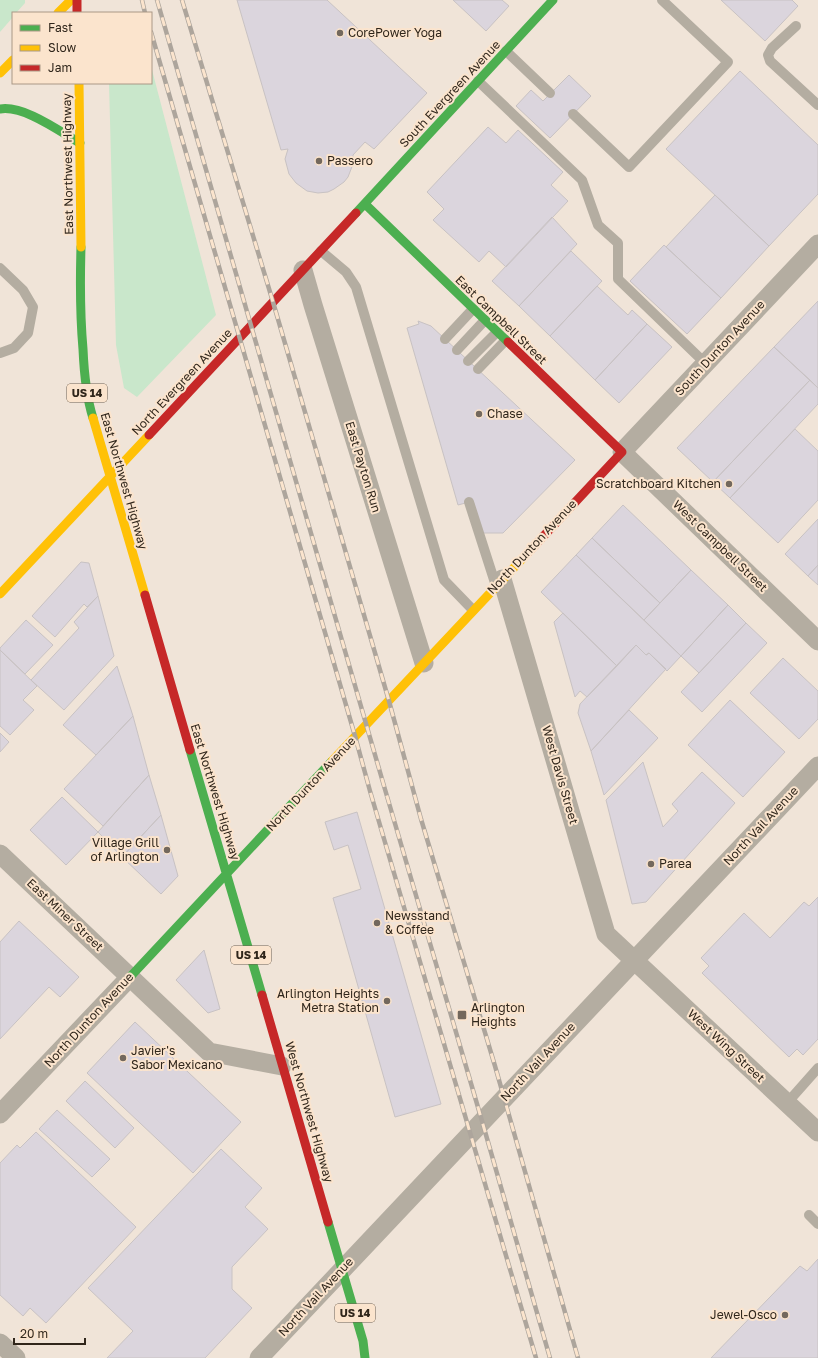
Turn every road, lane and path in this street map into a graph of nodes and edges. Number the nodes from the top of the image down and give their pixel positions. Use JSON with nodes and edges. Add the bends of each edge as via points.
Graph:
{"nodes":[{"id":1,"x":71,"y":0,"type":"edge"},
{"id":2,"x":77,"y":0,"type":"edge"},
{"id":3,"x":553,"y":0,"type":"edge"},
{"id":4,"x":662,"y":0,"type":"edge"},
{"id":5,"x":59,"y":12,"type":"edge"},
{"id":6,"x":78,"y":12,"type":"edge"},
{"id":7,"x":796,"y":26,"type":"dead end"},
{"id":8,"x":506,"y":51,"type":"junction"},
{"id":9,"x":12,"y":61,"type":"edge"},
{"id":10,"x":0,"y":73,"type":"edge"},
{"id":11,"x":478,"y":82,"type":"junction"},
{"id":12,"x":79,"y":84,"type":"edge"},
{"id":13,"x":550,"y":93,"type":"dead end"},
{"id":14,"x":818,"y":105,"type":"edge"},
{"id":15,"x":0,"y":109,"type":"edge"},
{"id":16,"x":573,"y":114,"type":"dead end"},
{"id":17,"x":80,"y":143,"type":"junction"},
{"id":18,"x":365,"y":204,"type":"junction"},
{"id":19,"x":818,"y":244,"type":"edge"},
{"id":20,"x":321,"y":251,"type":"junction"},
{"id":21,"x":0,"y":268,"type":"edge"},
{"id":22,"x":303,"y":270,"type":"junction"},
{"id":23,"x":473,"y":309,"type":"junction"},
{"id":24,"x":485,"y":320,"type":"junction"},
{"id":25,"x":497,"y":332,"type":"junction"},
{"id":26,"x":445,"y":339,"type":"dead end"},
{"id":27,"x":506,"y":340,"type":"junction"},
{"id":28,"x":457,"y":350,"type":"dead end"},
{"id":29,"x":0,"y":353,"type":"edge"},
{"id":30,"x":468,"y":361,"type":"dead end"},
{"id":31,"x":705,"y":363,"type":"junction"},
{"id":32,"x":478,"y":369,"type":"dead end"},
{"id":33,"x":622,"y":452,"type":"junction"},
{"id":34,"x":110,"y":477,"type":"junction"},
{"id":35,"x":469,"y":502,"type":"dead end"},
{"id":36,"x":499,"y":583,"type":"junction"},
{"id":37,"x":0,"y":594,"type":"edge"},
{"id":38,"x":473,"y":610,"type":"junction"},
{"id":39,"x":818,"y":641,"type":"edge"},
{"id":40,"x":424,"y":663,"type":"junction"},
{"id":41,"x":818,"y":766,"type":"edge"},
{"id":42,"x":0,"y":854,"type":"edge"},
{"id":43,"x":228,"y":873,"type":"junction"},
{"id":44,"x":634,"y":960,"type":"junction"},
{"id":45,"x":130,"y":977,"type":"junction"},
{"id":46,"x":282,"y":1066,"type":"junction"},
{"id":47,"x":818,"y":1068,"type":"edge"},
{"id":48,"x":787,"y":1103,"type":"junction"},
{"id":49,"x":0,"y":1114,"type":"edge"},
{"id":50,"x":818,"y":1132,"type":"edge"},
{"id":51,"x":809,"y":1215,"type":"dead end"},
{"id":52,"x":818,"y":1224,"type":"edge"},
{"id":53,"x":342,"y":1269,"type":"junction"},
{"id":54,"x":0,"y":1343,"type":"edge"},
{"id":55,"x":266,"y":1355,"type":"edge"},
{"id":56,"x":16,"y":1358,"type":"edge"},
{"id":57,"x":366,"y":1358,"type":"edge"}],
"edges":[{"from":1,"to":5,"type":"street"},
{"from":2,"to":6,"type":"street"},
{"from":3,"to":8,"type":"street","name":"South Evergreen Avenue"},
{"from":4,"to":16,"type":"lane","via":[[728,62],[629,167]]},
{"from":7,"to":14,"type":"lane","via":[[768,55],[770,61]]},
{"from":8,"to":11,"type":"street","name":"South Evergreen Avenue"},
{"from":8,"to":13,"type":"lane"},
{"from":9,"to":10,"type":"street"},
{"from":11,"to":18,"type":"street","name":"South Evergreen Avenue"},
{"from":11,"to":31,"type":"lane","via":[[582,180],[598,225],[618,243],[618,279]]},
{"from":12,"to":17,"type":"street","name":"East Northwest Highway","number":"US 14"},
{"from":15,"to":17,"type":"street","via":[[26,112]]},
{"from":17,"to":34,"type":"street","name":"East Northwest Highway","number":"US 14","via":[[80,307],[84,370],[88,402]]},
{"from":18,"to":20,"type":"street","name":"North Evergreen Avenue"},
{"from":18,"to":23,"type":"street","name":"East Campbell Street"},
{"from":19,"to":31,"type":"street","name":"South Dunton Avenue"},
{"from":20,"to":22,"type":"street","name":"North Evergreen Avenue"},
{"from":20,"to":38,"type":"lane","via":[[346,272],[356,287],[444,580]]},
{"from":21,"to":29,"type":"lane","via":[[23,290],[33,307],[28,333],[14,348]]},
{"from":22,"to":34,"type":"street","name":"North Evergreen Avenue"},
{"from":22,"to":40,"type":"street","name":"East Payton Run"},
{"from":23,"to":24,"type":"street","name":"East Campbell Street"},
{"from":23,"to":26,"type":"lane"},
{"from":24,"to":25,"type":"street","name":"East Campbell Street"},
{"from":24,"to":28,"type":"lane"},
{"from":25,"to":27,"type":"street","name":"East Campbell Street"},
{"from":25,"to":30,"type":"lane"},
{"from":27,"to":32,"type":"lane"},
{"from":27,"to":33,"type":"street","name":"East Campbell Street"},
{"from":31,"to":33,"type":"street","name":"South Dunton Avenue"},
{"from":33,"to":36,"type":"street","name":"North Dunton Avenue"},
{"from":33,"to":39,"type":"street","name":"West Campbell Street"},
{"from":34,"to":37,"type":"street","name":"North Evergreen Avenue"},
{"from":34,"to":43,"type":"street","name":"East Northwest Highway","number":"US 14"},
{"from":35,"to":36,"type":"lane"},
{"from":36,"to":38,"type":"street","name":"North Dunton Avenue"},
{"from":36,"to":44,"type":"street","name":"West Davis Street","via":[[606,934]]},
{"from":38,"to":40,"type":"street","name":"North Dunton Avenue"},
{"from":40,"to":43,"type":"street","name":"North Dunton Avenue"},
{"from":41,"to":44,"type":"street","name":"North Vail Avenue"},
{"from":42,"to":45,"type":"street","name":"East Miner Street"},
{"from":43,"to":45,"type":"street","name":"North Dunton Avenue"},
{"from":43,"to":46,"type":"street","name":"West Northwest Highway","number":"US 14"},
{"from":44,"to":48,"type":"street","name":"West Wing Street"},
{"from":44,"to":53,"type":"street","name":"North Vail Avenue"},
{"from":45,"to":46,"type":"street","name":"East Miner Street","via":[[209,1052]]},
{"from":45,"to":49,"type":"street","name":"North Dunton Avenue"},
{"from":46,"to":53,"type":"street","name":"West Northwest Highway","number":"US 14"},
{"from":47,"to":48,"type":"lane"},
{"from":48,"to":50,"type":"street","name":"West Wing Street"},
{"from":51,"to":52,"type":"lane"},
{"from":53,"to":55,"type":"street","name":"North Vail Avenue"},
{"from":53,"to":57,"type":"street","name":"West Northwest Highway","number":"US 14"},
{"from":54,"to":56,"type":"street"}]}
